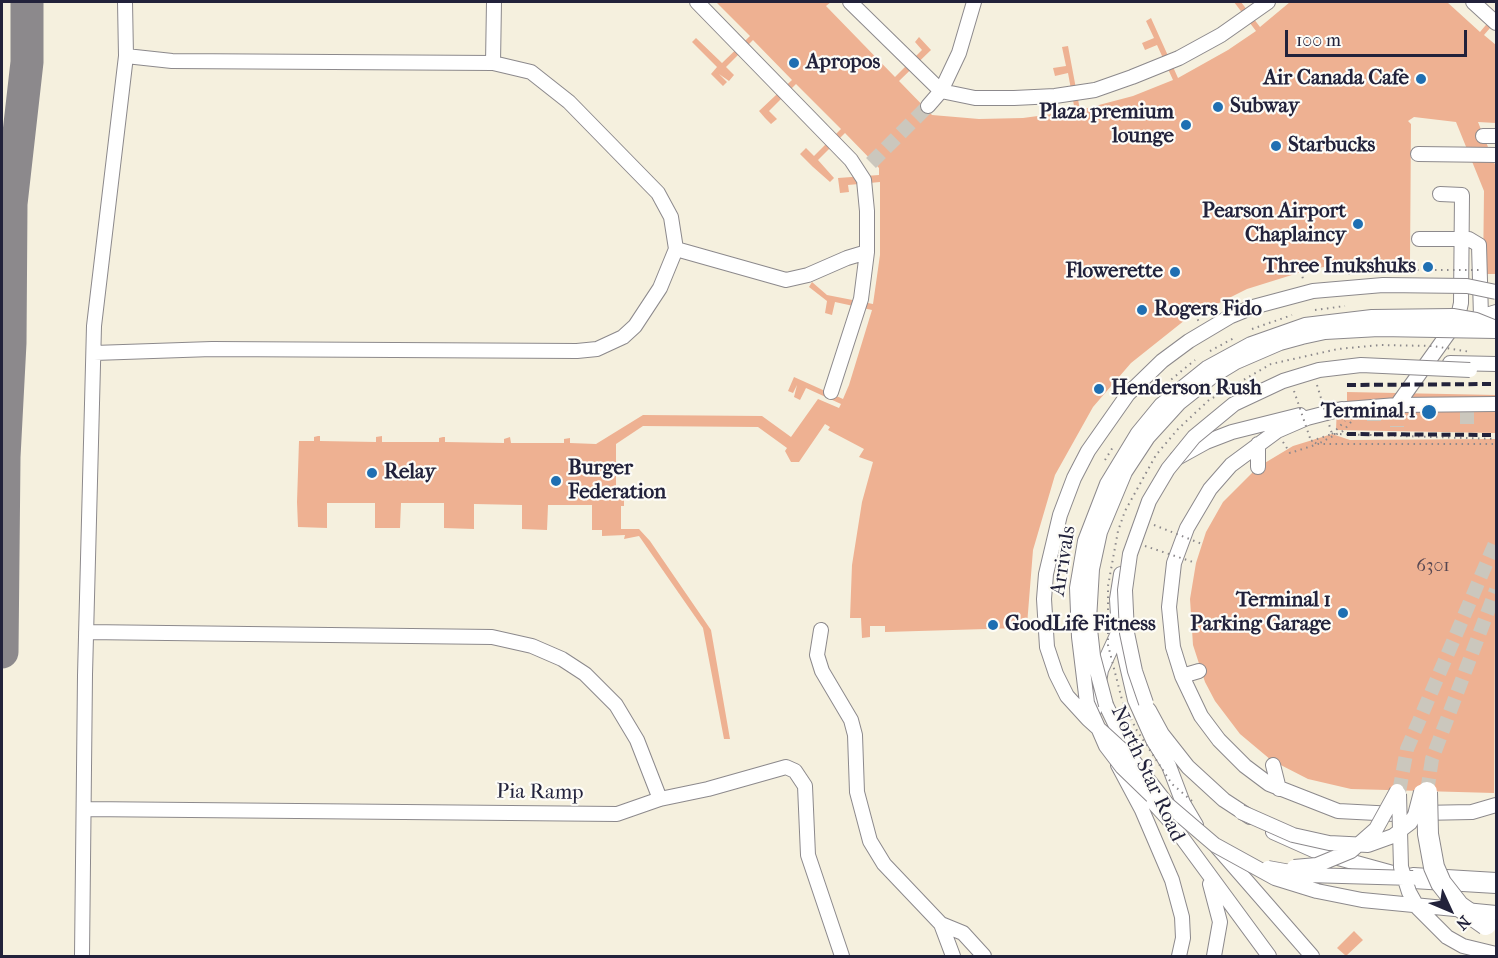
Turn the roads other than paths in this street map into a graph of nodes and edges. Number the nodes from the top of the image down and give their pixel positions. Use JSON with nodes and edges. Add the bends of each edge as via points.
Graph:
{"nodes":[{"id":1,"x":125,"y":2,"type":"edge"},
{"id":2,"x":494,"y":2,"type":"edge"},
{"id":3,"x":697,"y":2,"type":"edge"},
{"id":4,"x":850,"y":2,"type":"edge"},
{"id":5,"x":974,"y":2,"type":"edge"},
{"id":6,"x":1269,"y":2,"type":"edge"},
{"id":7,"x":1473,"y":2,"type":"edge"},
{"id":8,"x":1497,"y":23,"type":"edge"},
{"id":9,"x":126,"y":56,"type":"junction"},
{"id":10,"x":493,"y":63,"type":"junction"},
{"id":11,"x":940,"y":91,"type":"junction"},
{"id":12,"x":927,"y":106,"type":"tunnel mouth"},
{"id":13,"x":1418,"y":154,"type":"dead end"},
{"id":14,"x":1497,"y":155,"type":"edge"},
{"id":15,"x":1440,"y":194,"type":"dead end"},
{"id":16,"x":1419,"y":239,"type":"dead end"},
{"id":17,"x":1462,"y":239,"type":"junction"},
{"id":18,"x":676,"y":249,"type":"junction"},
{"id":19,"x":867,"y":252,"type":"junction"},
{"id":20,"x":1497,"y":292,"type":"edge"},
{"id":21,"x":1497,"y":312,"type":"edge"},
{"id":22,"x":1481,"y":317,"type":"junction"},
{"id":23,"x":1457,"y":321,"type":"junction"},
{"id":24,"x":1497,"y":330,"type":"edge"},
{"id":25,"x":1497,"y":341,"type":"edge"},
{"id":26,"x":94,"y":353,"type":"junction"},
{"id":27,"x":1427,"y":362,"type":"junction"},
{"id":28,"x":1497,"y":364,"type":"edge"},
{"id":29,"x":1497,"y":370,"type":"edge"},
{"id":30,"x":831,"y":392,"type":"dead end"},
{"id":31,"x":1497,"y":404,"type":"edge"},
{"id":32,"x":1396,"y":405,"type":"junction"},
{"id":33,"x":1342,"y":409,"type":"junction"},
{"id":34,"x":1258,"y":444,"type":"junction"},
{"id":35,"x":1166,"y":465,"type":"junction"},
{"id":36,"x":1258,"y":467,"type":"dead end"},
{"id":37,"x":821,"y":630,"type":"dead end"},
{"id":38,"x":1119,"y":631,"type":"junction"},
{"id":39,"x":86,"y":633,"type":"junction"},
{"id":40,"x":1199,"y":670,"type":"dead end"},
{"id":41,"x":1182,"y":676,"type":"junction"},
{"id":42,"x":1094,"y":711,"type":"junction"},
{"id":43,"x":1110,"y":748,"type":"junction"},
{"id":44,"x":1132,"y":759,"type":"junction"},
{"id":45,"x":1273,"y":765,"type":"dead end"},
{"id":46,"x":1136,"y":783,"type":"junction"},
{"id":47,"x":1279,"y":789,"type":"junction"},
{"id":48,"x":1424,"y":792,"type":"joint"},
{"id":49,"x":660,"y":799,"type":"junction"},
{"id":50,"x":1497,"y":805,"type":"edge"},
{"id":51,"x":84,"y":809,"type":"junction"},
{"id":52,"x":1241,"y":812,"type":"junction"},
{"id":53,"x":1196,"y":825,"type":"junction"},
{"id":54,"x":1215,"y":845,"type":"junction"},
{"id":55,"x":1197,"y":858,"type":"junction"},
{"id":56,"x":1413,"y":878,"type":"junction"},
{"id":57,"x":1497,"y":883,"type":"edge"},
{"id":58,"x":1497,"y":913,"type":"edge"},
{"id":59,"x":941,"y":924,"type":"junction"},
{"id":60,"x":1497,"y":930,"type":"edge"},
{"id":61,"x":1497,"y":954,"type":"edge"},
{"id":62,"x":82,"y":957,"type":"edge"},
{"id":63,"x":842,"y":957,"type":"edge"},
{"id":64,"x":953,"y":957,"type":"edge"},
{"id":65,"x":984,"y":957,"type":"edge"},
{"id":66,"x":1179,"y":957,"type":"edge"},
{"id":67,"x":1214,"y":957,"type":"edge"},
{"id":68,"x":1269,"y":957,"type":"edge"},
{"id":69,"x":1312,"y":957,"type":"edge"}],
"edges":[{"from":1,"to":9,"type":"street"},
{"from":2,"to":10,"type":"street"},
{"from":3,"to":19,"type":"street","via":[[865,166]]},
{"from":4,"to":11,"type":"street"},
{"from":5,"to":11,"type":"street","via":[[959,53]]},
{"from":6,"to":11,"type":"street","via":[[1179,58],[1095,90],[1014,98],[975,98]]},
{"from":7,"to":8,"type":"street"},
{"from":9,"to":10,"type":"street","via":[[172,61]]},
{"from":9,"to":26,"type":"street"},
{"from":10,"to":18,"type":"street","via":[[531,72],[568,102],[658,193],[672,217]]},
{"from":11,"to":12,"type":"street"},
{"from":13,"to":14,"type":"street"},
{"from":15,"to":17,"type":"street","via":[[1462,195]]},
{"from":16,"to":17,"type":"street"},
{"from":17,"to":22,"type":"street","via":[[1479,245]]},
{"from":17,"to":23,"type":"street"},
{"from":18,"to":19,"type":"street","via":[[786,280]]},
{"from":18,"to":26,"type":"street","via":[[660,288],[635,326],[623,337],[597,349],[212,349]]},
{"from":19,"to":30,"type":"street","via":[[861,299]]},
{"from":20,"to":44,"type":"street","bridge":true,"via":[[1467,286],[1356,285],[1266,302],[1231,316],[1189,341],[1145,376],[1118,407],[1088,450],[1065,501],[1046,574],[1044,623],[1051,661],[1067,696]]},
{"from":21,"to":22,"type":"street"},
{"from":22,"to":23,"type":"street"},
{"from":23,"to":25,"type":"street"},
{"from":23,"to":27,"type":"street"},
{"from":23,"to":42,"type":"street","name":"North Star Road","via":[[1366,319],[1288,333],[1226,358],[1161,410],[1128,452],[1106,489],[1084,554],[1080,638]]},
{"from":24,"to":44,"type":"street","bridge":true,"via":[[1350,330],[1280,343],[1213,376],[1163,419],[1117,487],[1100,532],[1092,569],[1089,620],[1093,656],[1106,705]]},
{"from":24,"to":46,"type":"street","name":"Arrivals","bridge":true,"via":[[1476,320],[1452,316],[1372,317],[1305,325],[1251,344],[1207,368],[1161,405],[1138,433],[1094,513],[1077,588],[1078,638],[1087,703],[1106,746]]},
{"from":26,"to":39,"type":"street"},
{"from":27,"to":28,"type":"street"},
{"from":27,"to":32,"type":"street"},
{"from":27,"to":35,"type":"street","via":[[1328,365],[1276,379],[1233,400],[1210,417]]},
{"from":29,"to":52,"type":"street","bridge":true,"via":[[1361,365],[1319,370],[1283,381],[1217,416],[1189,442],[1161,479],[1143,514],[1130,554],[1125,590],[1129,644],[1155,723],[1178,756]]},
{"from":31,"to":32,"type":"street"},
{"from":32,"to":33,"type":"street"},
{"from":33,"to":34,"type":"street","via":[[1307,418]]},
{"from":33,"to":35,"type":"street","via":[[1232,432]]},
{"from":34,"to":36,"type":"street"},
{"from":34,"to":41,"type":"street","via":[[1218,479],[1181,540],[1169,607],[1173,646]]},
{"from":35,"to":38,"type":"street","via":[[1146,501],[1122,564],[1117,599]]},
{"from":37,"to":59,"type":"street","via":[[817,655],[851,720],[857,792],[870,841],[884,864]]},
{"from":38,"to":42,"type":"street","via":[[1101,670]]},
{"from":38,"to":53,"type":"street","via":[[1135,700]]},
{"from":39,"to":49,"type":"street","via":[[492,637],[532,646],[585,674],[616,705],[637,740]]},
{"from":39,"to":51,"type":"street"},
{"from":40,"to":41,"type":"street"},
{"from":41,"to":47,"type":"street","via":[[1201,716],[1219,740],[1245,766]]},
{"from":42,"to":43,"type":"street","name":"North Star Road"},
{"from":43,"to":53,"type":"street"},
{"from":43,"to":66,"type":"street","name":"North Star Road","via":[[1172,880],[1182,917]]},
{"from":44,"to":54,"type":"street","bridge":true,"via":[[1167,804]]},
{"from":45,"to":47,"type":"street"},
{"from":46,"to":55,"type":"street","bridge":true},
{"from":46,"to":56,"type":"street","name":"Arrivals","bridge":true,"via":[[1184,825],[1229,856],[1276,871],[1307,875]]},
{"from":47,"to":50,"type":"street","via":[[1338,811],[1371,814],[1472,812]]},
{"from":48,"to":52,"type":"street","bridge":true,"via":[[1415,815],[1404,828],[1368,845],[1329,843],[1293,834]]},
{"from":48,"to":60,"type":"highway","bridge":true,"via":[[1431,853],[1441,883],[1459,906]]},
{"from":49,"to":51,"type":"street","name":"Pia Ramp","via":[[617,814]]},
{"from":49,"to":63,"type":"street","name":"Pia Ramp","via":[[786,767],[795,771],[805,786],[808,855]]},
{"from":51,"to":62,"type":"street"},
{"from":52,"to":56,"type":"street","bridge":true,"via":[[1304,848]]},
{"from":53,"to":69,"type":"street"},
{"from":54,"to":58,"type":"street","bridge":true,"via":[[1275,878],[1317,891],[1362,900]]},
{"from":54,"to":61,"type":"street","bridge":true,"via":[[1262,863],[1317,866],[1364,841],[1383,820],[1398,792],[1401,867],[1418,908],[1447,937],[1463,946]]},
{"from":55,"to":67,"type":"street","via":[[1218,905],[1220,922]]},
{"from":55,"to":68,"type":"street"},
{"from":56,"to":57,"type":"highway"},
{"from":59,"to":64,"type":"street"},
{"from":59,"to":65,"type":"street","via":[[963,933]]}]}
